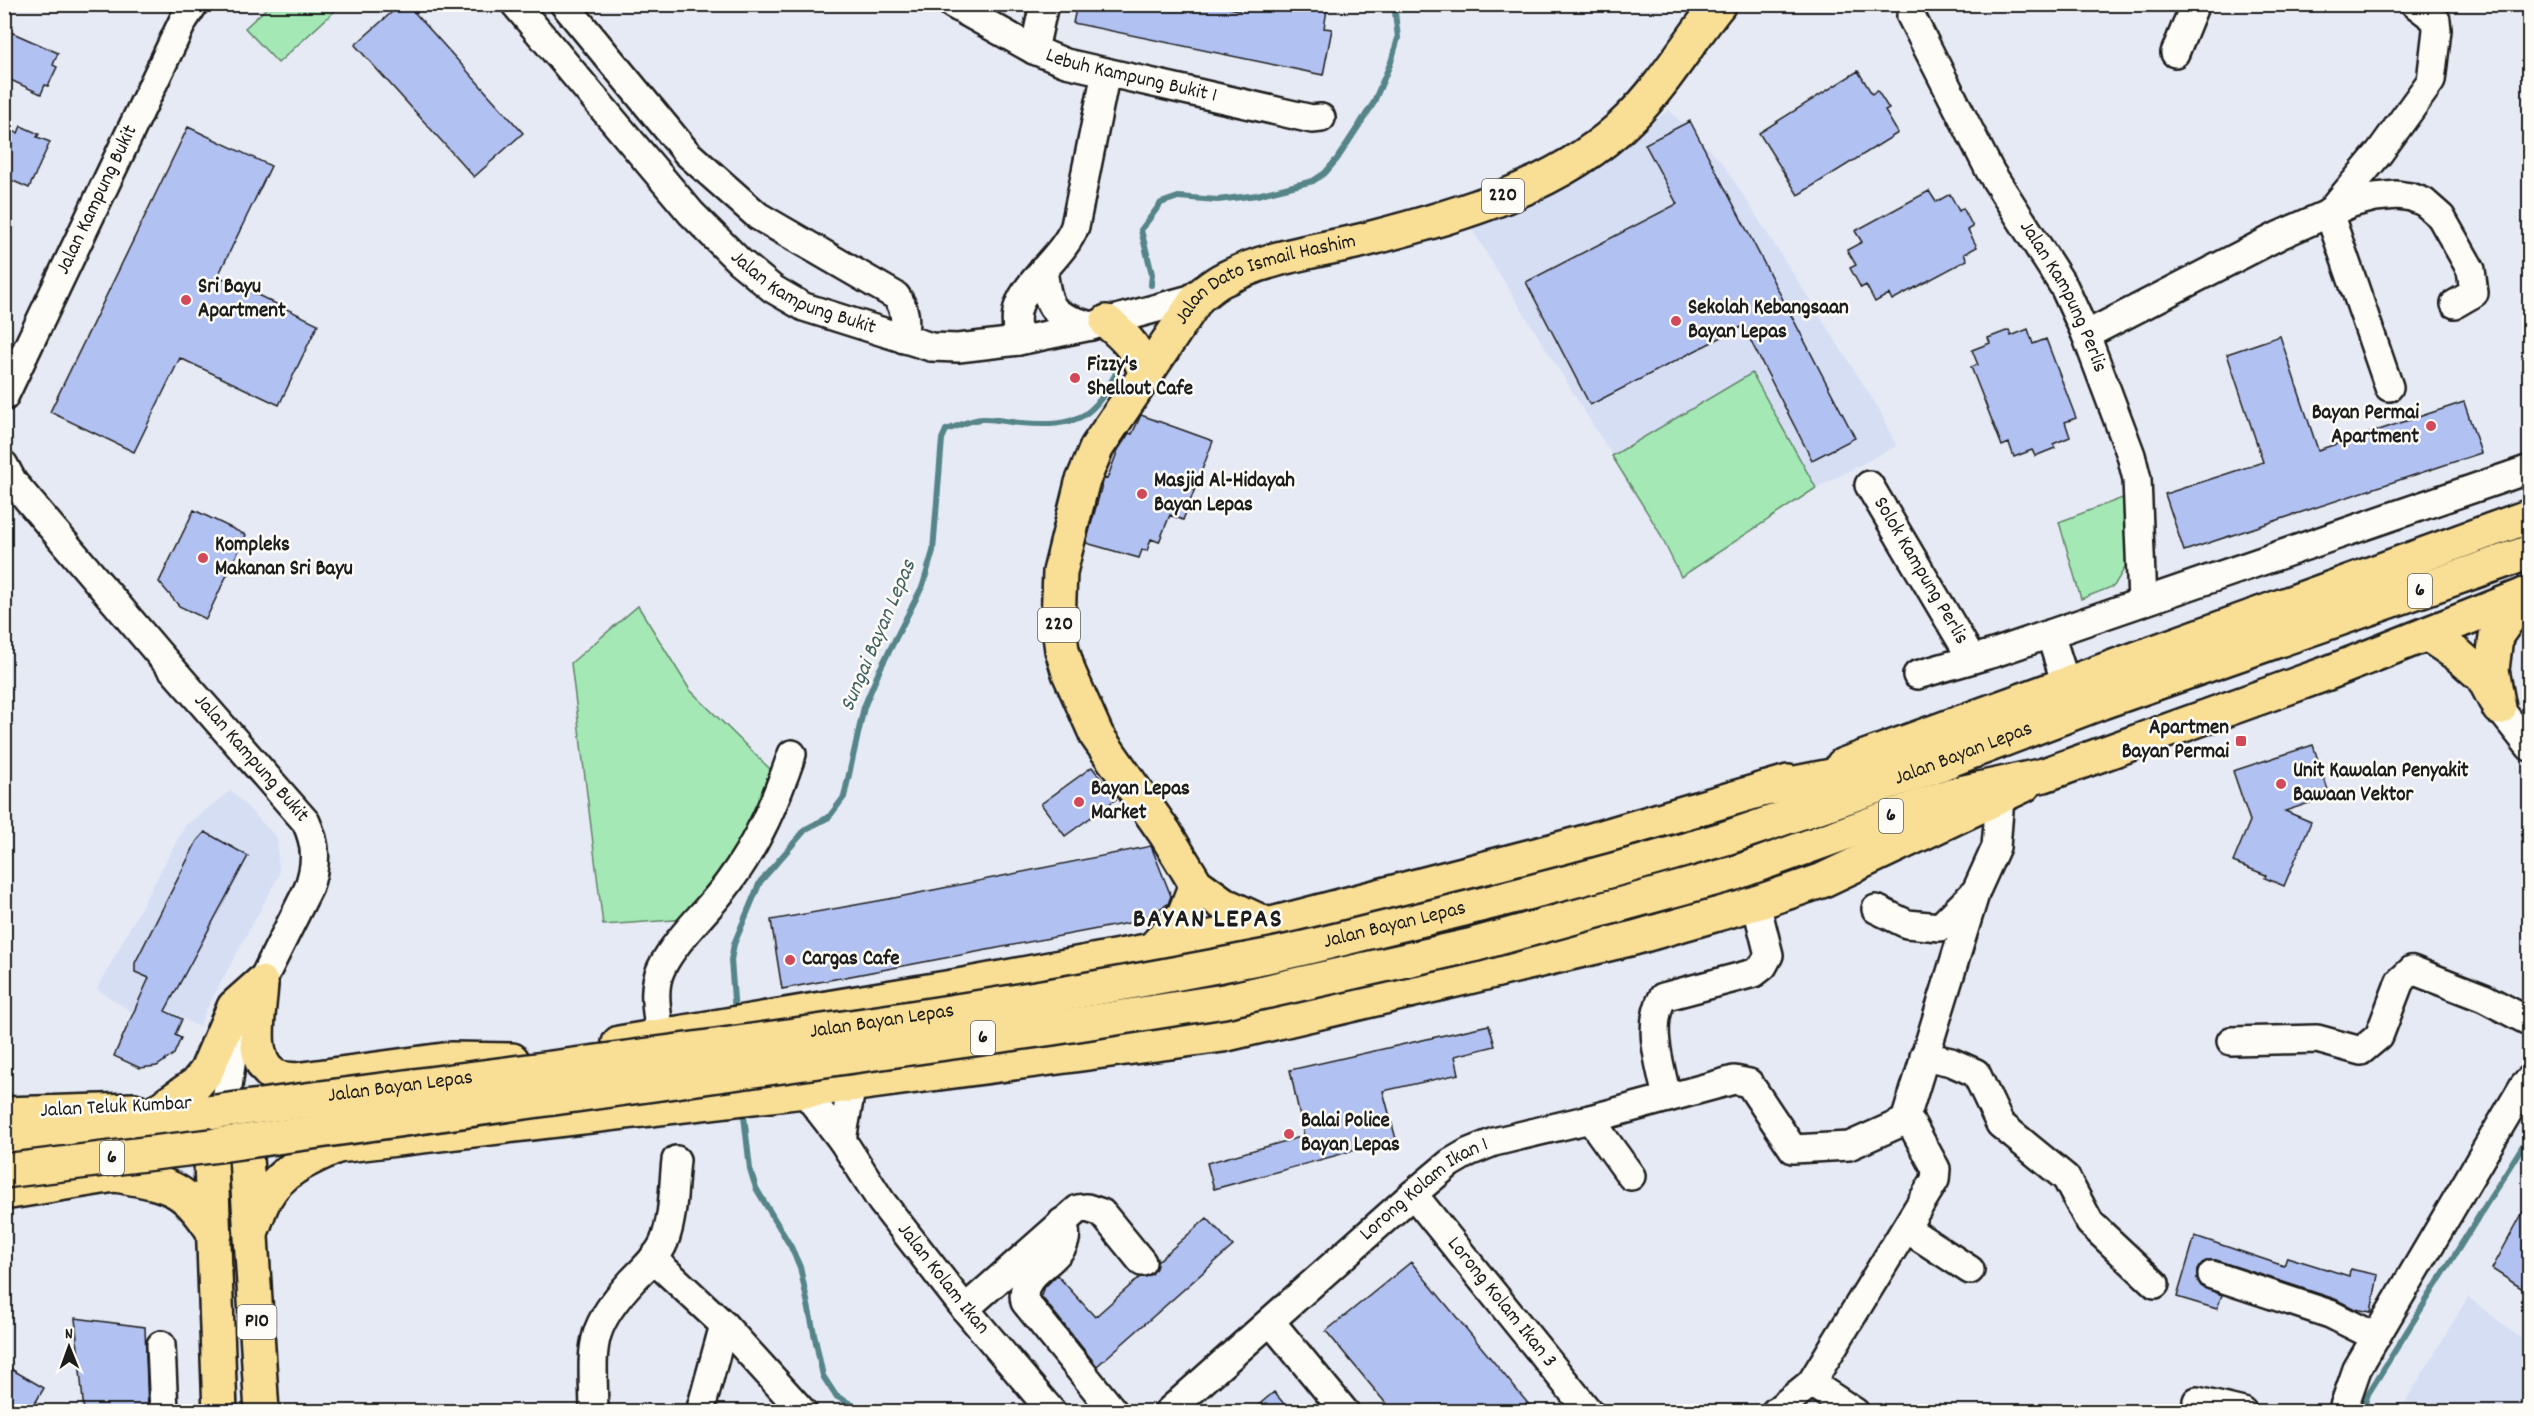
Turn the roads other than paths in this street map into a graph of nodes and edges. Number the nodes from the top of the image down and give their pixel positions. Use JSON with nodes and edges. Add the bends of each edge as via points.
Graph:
{"nodes":[{"id":1,"x":194,"y":4,"type":"edge"},
{"id":2,"x":515,"y":4,"type":"edge"},
{"id":3,"x":564,"y":4,"type":"edge"},
{"id":4,"x":952,"y":4,"type":"edge"},
{"id":5,"x":1044,"y":4,"type":"edge"},
{"id":6,"x":1719,"y":4,"type":"edge"},
{"id":7,"x":2195,"y":4,"type":"edge"},
{"id":8,"x":2415,"y":4,"type":"edge"},
{"id":9,"x":1911,"y":16,"type":"dead end"},
{"id":10,"x":1034,"y":50,"type":"junction"},
{"id":11,"x":2175,"y":53,"type":"dead end"},
{"id":12,"x":1106,"y":72,"type":"junction"},
{"id":13,"x":1321,"y":118,"type":"dead end"},
{"id":14,"x":2329,"y":213,"type":"junction"},
{"id":15,"x":1043,"y":270,"type":"junction"},
{"id":16,"x":1198,"y":297,"type":"junction"},
{"id":17,"x":2455,"y":304,"type":"dead end"},
{"id":18,"x":1099,"y":324,"type":"junction"},
{"id":19,"x":2086,"y":335,"type":"junction"},
{"id":20,"x":904,"y":339,"type":"junction"},
{"id":21,"x":1018,"y":341,"type":"junction"},
{"id":22,"x":1146,"y":376,"type":"junction"},
{"id":23,"x":2389,"y":387,"type":"dead end"},
{"id":24,"x":4,"y":397,"type":"edge"},
{"id":25,"x":4,"y":465,"type":"edge"},
{"id":26,"x":2529,"y":469,"type":"edge"},
{"id":27,"x":1869,"y":485,"type":"dead end"},
{"id":28,"x":2529,"y":516,"type":"edge"},
{"id":29,"x":2529,"y":552,"type":"edge"},
{"id":30,"x":2527,"y":594,"type":"edge"},
{"id":31,"x":2142,"y":602,"type":"junction"},
{"id":32,"x":2050,"y":634,"type":"junction"},
{"id":33,"x":2427,"y":634,"type":"junction"},
{"id":34,"x":1972,"y":659,"type":"junction"},
{"id":35,"x":1917,"y":675,"type":"dead end"},
{"id":36,"x":2066,"y":684,"type":"junction"},
{"id":37,"x":2499,"y":708,"type":"junction"},
{"id":38,"x":2031,"y":730,"type":"junction"},
{"id":39,"x":2529,"y":747,"type":"edge"},
{"id":40,"x":792,"y":754,"type":"dead end"},
{"id":41,"x":2044,"y":775,"type":"junction"},
{"id":42,"x":1760,"y":790,"type":"junction"},
{"id":43,"x":2000,"y":798,"type":"junction"},
{"id":44,"x":1196,"y":884,"type":"junction"},
{"id":45,"x":1976,"y":891,"type":"junction"},
{"id":46,"x":1756,"y":903,"type":"junction"},
{"id":47,"x":1876,"y":909,"type":"dead end"},
{"id":48,"x":1268,"y":925,"type":"junction"},
{"id":49,"x":1152,"y":950,"type":"junction"},
{"id":50,"x":261,"y":983,"type":"junction"},
{"id":51,"x":958,"y":986,"type":"junction"},
{"id":52,"x":910,"y":994,"type":"junction"},
{"id":53,"x":2529,"y":1022,"type":"edge"},
{"id":54,"x":660,"y":1037,"type":"junction"},
{"id":55,"x":2231,"y":1041,"type":"dead end"},
{"id":56,"x":1924,"y":1056,"type":"junction"},
{"id":57,"x":512,"y":1060,"type":"junction"},
{"id":58,"x":969,"y":1069,"type":"junction"},
{"id":59,"x":920,"y":1075,"type":"junction"},
{"id":60,"x":2529,"y":1079,"type":"edge"},
{"id":61,"x":852,"y":1084,"type":"junction"},
{"id":62,"x":804,"y":1091,"type":"junction"},
{"id":63,"x":1666,"y":1098,"type":"junction"},
{"id":64,"x":221,"y":1107,"type":"junction"},
{"id":65,"x":160,"y":1109,"type":"junction"},
{"id":66,"x":4,"y":1114,"type":"edge"},
{"id":67,"x":1590,"y":1119,"type":"junction"},
{"id":68,"x":1905,"y":1121,"type":"junction"},
{"id":69,"x":4,"y":1138,"type":"edge"},
{"id":70,"x":842,"y":1140,"type":"junction"},
{"id":71,"x":339,"y":1145,"type":"junction"},
{"id":72,"x":225,"y":1154,"type":"junction"},
{"id":73,"x":676,"y":1160,"type":"dead end"},
{"id":74,"x":4,"y":1171,"type":"edge"},
{"id":75,"x":116,"y":1175,"type":"junction"},
{"id":76,"x":1631,"y":1176,"type":"dead end"},
{"id":77,"x":4,"y":1180,"type":"edge"},
{"id":78,"x":4,"y":1193,"type":"edge"},
{"id":79,"x":1413,"y":1194,"type":"junction"},
{"id":80,"x":1062,"y":1222,"type":"junction"},
{"id":81,"x":1907,"y":1229,"type":"junction"},
{"id":82,"x":251,"y":1233,"type":"junction"},
{"id":83,"x":215,"y":1234,"type":"junction"},
{"id":84,"x":654,"y":1257,"type":"junction"},
{"id":85,"x":1142,"y":1262,"type":"dead end"},
{"id":86,"x":1970,"y":1270,"type":"dead end"},
{"id":87,"x":2212,"y":1275,"type":"dead end"},
{"id":88,"x":2155,"y":1284,"type":"dead end"},
{"id":89,"x":965,"y":1309,"type":"junction"},
{"id":90,"x":1271,"y":1322,"type":"junction"},
{"id":91,"x":724,"y":1325,"type":"junction"},
{"id":92,"x":2376,"y":1337,"type":"junction"},
{"id":93,"x":161,"y":1345,"type":"dead end"},
{"id":94,"x":1810,"y":1383,"type":"junction"},
{"id":95,"x":2197,"y":1401,"type":"dead end"},
{"id":96,"x":164,"y":1412,"type":"edge"},
{"id":97,"x":220,"y":1412,"type":"edge"},
{"id":98,"x":262,"y":1412,"type":"edge"},
{"id":99,"x":594,"y":1412,"type":"edge"},
{"id":100,"x":700,"y":1412,"type":"edge"},
{"id":101,"x":803,"y":1412,"type":"edge"},
{"id":102,"x":1052,"y":1412,"type":"edge"},
{"id":103,"x":1114,"y":1412,"type":"edge"},
{"id":104,"x":1168,"y":1412,"type":"edge"},
{"id":105,"x":1345,"y":1412,"type":"edge"},
{"id":106,"x":1588,"y":1412,"type":"edge"},
{"id":107,"x":1775,"y":1412,"type":"edge"},
{"id":108,"x":1856,"y":1412,"type":"edge"},
{"id":109,"x":2243,"y":1412,"type":"edge"},
{"id":110,"x":2342,"y":1412,"type":"edge"}],
"edges":[{"from":1,"to":24,"type":"street","name":"Jalan Kampung Bukit"},
{"from":2,"to":20,"type":"street","name":"Jalan Kampung Bukit","via":[[691,213],[740,261],[773,289],[804,307]]},
{"from":3,"to":20,"type":"street","via":[[687,153],[758,216],[896,296],[903,305]]},
{"from":4,"to":10,"type":"street","name":"Lebuh Kampung Bukit 1"},
{"from":5,"to":10,"type":"street"},
{"from":6,"to":16,"type":"main road","name":"Jalan Dato Ismail Hashim","number":"220","via":[[1629,119],[1560,169],[1472,208],[1254,266],[1222,279]]},
{"from":7,"to":11,"type":"street"},
{"from":8,"to":14,"type":"street","via":[[2436,20],[2431,81]]},
{"from":9,"to":19,"type":"street","name":"Jalan Kampung Perlis","via":[[1990,171],[2064,287]]},
{"from":10,"to":12,"type":"street","name":"Lebuh Kampung Bukit 1","via":[[1066,63]]},
{"from":12,"to":13,"type":"street","name":"Lebuh Kampung Bukit 1"},
{"from":12,"to":15,"type":"street","via":[[1076,226],[1068,243]]},
{"from":14,"to":17,"type":"street","via":[[2375,196],[2411,196],[2424,202],[2441,217],[2471,270],[2474,293]]},
{"from":14,"to":19,"type":"street"},
{"from":14,"to":23,"type":"street"},
{"from":15,"to":18,"type":"street","via":[[1048,299],[1061,317]]},
{"from":15,"to":21,"type":"street","via":[[1018,306]]},
{"from":16,"to":18,"type":"street","name":"Jalan Kampung Bukit"},
{"from":16,"to":22,"type":"main road","name":"Jalan Dato Ismail Hashim","number":"220"},
{"from":18,"to":21,"type":"street","name":"Jalan Kampung Bukit"},
{"from":18,"to":22,"type":"main road","via":[[1132,345]]},
{"from":19,"to":31,"type":"street","name":"Jalan Kampung Perlis","via":[[2135,471]]},
{"from":20,"to":21,"type":"street","name":"Jalan Kampung Bukit","via":[[931,347],[958,348]]},
{"from":22,"to":44,"type":"main road","name":"Jalan Dato Ismail Hashim","number":"220","via":[[1097,447],[1082,483],[1060,572],[1058,621],[1068,673],[1097,736]]},
{"from":25,"to":50,"type":"street","name":"Jalan Kampung Bukit","via":[[13,482],[115,603],[306,822],[314,838],[314,873]]},
{"from":26,"to":31,"type":"street"},
{"from":27,"to":34,"type":"street","name":"Solok Kampung Perlis"},
{"from":28,"to":36,"type":"main road"},
{"from":29,"to":38,"type":"main road","name":"Jalan Bayan Lepas","number":"6"},
{"from":30,"to":33,"type":"main road","name":"Jalan Bayan Lepas","number":"6"},
{"from":30,"to":37,"type":"main road","via":[[2496,636],[2492,670]]},
{"from":31,"to":32,"type":"street"},
{"from":32,"to":34,"type":"street"},
{"from":32,"to":36,"type":"street"},
{"from":33,"to":37,"type":"main road","via":[[2483,677]]},
{"from":33,"to":41,"type":"main road","name":"Jalan Bayan Lepas","number":"6"},
{"from":34,"to":35,"type":"street"},
{"from":36,"to":42,"type":"main road","via":[[1843,766]]},
{"from":37,"to":39,"type":"street"},
{"from":38,"to":42,"type":"main road","via":[[1868,770]]},
{"from":38,"to":64,"type":"main road","name":"Jalan Bayan Lepas","number":"6","bridge":true,"via":[[1726,838],[1595,876],[1300,949],[1060,995],[818,1031]]},
{"from":40,"to":54,"type":"street","via":[[756,842],[661,970],[655,990]]},
{"from":41,"to":43,"type":"main road","name":"Jalan Bayan Lepas"},
{"from":41,"to":72,"type":"main road","name":"Jalan Bayan Lepas","number":"6","bridge":true,"via":[[1951,795],[1735,873],[1473,945],[1224,1001]]},
{"from":42,"to":48,"type":"main road","name":"Jalan Bayan Lepas","via":[[1578,844]]},
{"from":43,"to":45,"type":"street","via":[[1996,847]]},
{"from":43,"to":46,"type":"main road","name":"Jalan Bayan Lepas","via":[[1821,881]]},
{"from":44,"to":48,"type":"main road","name":"Jalan Dato Ismail Hashim","number":"220","via":[[1231,909]]},
{"from":44,"to":49,"type":"main road","via":[[1184,915]]},
{"from":45,"to":47,"type":"street","via":[[1940,927],[1907,924]]},
{"from":45,"to":56,"type":"street"},
{"from":46,"to":58,"type":"main road","name":"Jalan Bayan Lepas","via":[[1634,938],[1223,1035]]},
{"from":46,"to":63,"type":"street","via":[[1768,955],[1763,966],[1754,973],[1663,997],[1658,1007],[1654,1030]]},
{"from":48,"to":49,"type":"main road","name":"Jalan Bayan Lepas"},
{"from":49,"to":51,"type":"main road","name":"Jalan Bayan Lepas"},
{"from":50,"to":57,"type":"main road","via":[[257,1029],[260,1057],[274,1076],[295,1080],[451,1059]]},
{"from":50,"to":64,"type":"street","name":"Jalan Kampung Bukit","via":[[247,1004],[235,1036]]},
{"from":50,"to":65,"type":"main road","via":[[234,1007],[206,1072],[196,1084]]},
{"from":51,"to":52,"type":"main road","name":"Jalan Bayan Lepas"},
{"from":51,"to":58,"type":"main road","via":[[947,1013],[946,1036],[950,1050]]},
{"from":52,"to":54,"type":"main road","name":"Jalan Bayan Lepas"},
{"from":52,"to":59,"type":"main road","via":[[922,1004],[932,1023],[930,1049]]},
{"from":53,"to":55,"type":"street","via":[[2484,998],[2412,970],[2400,981],[2379,1036],[2361,1051],[2317,1039]]},
{"from":54,"to":57,"type":"main road","name":"Jalan Bayan Lepas"},
{"from":56,"to":68,"type":"street"},
{"from":56,"to":88,"type":"street","via":[[1976,1073],[2000,1124],[2066,1178],[2090,1223]]},
{"from":57,"to":64,"type":"main road","name":"Jalan Bayan Lepas","via":[[482,1068]]},
{"from":58,"to":59,"type":"main road","name":"Jalan Bayan Lepas"},
{"from":59,"to":61,"type":"main road","name":"Jalan Bayan Lepas"},
{"from":60,"to":92,"type":"street"},
{"from":61,"to":62,"type":"main road","name":"Jalan Bayan Lepas"},
{"from":61,"to":70,"type":"street"},
{"from":62,"to":70,"type":"street","name":"Jalan Kolam Ikan"},
{"from":62,"to":71,"type":"main road","name":"Jalan Bayan Lepas"},
{"from":63,"to":67,"type":"street","name":"Lorong Kolam Ikan 1"},
{"from":63,"to":68,"type":"street","name":"Lorong Kolam Ikan 1","via":[[1734,1080],[1749,1083],[1793,1149],[1849,1146]]},
{"from":64,"to":65,"type":"main road","name":"Jalan Teluk Kumbar"},
{"from":64,"to":69,"type":"main road","name":"Jalan Teluk Kumbar","number":"6"},
{"from":64,"to":72,"type":"main road","number":"P10","via":[[236,1122]]},
{"from":65,"to":66,"type":"main road","name":"Jalan Teluk Kumbar"},
{"from":67,"to":76,"type":"street"},
{"from":67,"to":79,"type":"street","name":"Lorong Kolam Ikan 1","via":[[1494,1142],[1469,1152]]},
{"from":68,"to":81,"type":"street","via":[[1912,1125],[1936,1174]]},
{"from":69,"to":77,"type":"main road","via":[[10,1162]]},
{"from":70,"to":89,"type":"street","name":"Jalan Kolam Ikan","via":[[881,1201]]},
{"from":71,"to":72,"type":"main road","name":"Jalan Bayan Lepas"},
{"from":71,"to":82,"type":"main road","via":[[280,1177],[266,1196]]},
{"from":72,"to":74,"type":"main road","number":"6","bridge":true},
{"from":72,"to":75,"type":"main road"},
{"from":72,"to":82,"type":"main road","number":"P10"},
{"from":72,"to":83,"type":"main road","number":"P10"},
{"from":73,"to":84,"type":"street","via":[[669,1229]]},
{"from":75,"to":78,"type":"main road"},
{"from":75,"to":83,"type":"main road","via":[[176,1189],[199,1210]]},
{"from":79,"to":90,"type":"street","name":"Lorong Kolam Ikan 1"},
{"from":79,"to":106,"type":"street","name":"Lorong Kolam Ikan 3"},
{"from":80,"to":85,"type":"street","via":[[1078,1209],[1102,1213]]},
{"from":80,"to":89,"type":"street"},
{"from":80,"to":103,"type":"street","via":[[1066,1231],[1063,1245],[1026,1283],[1025,1302]]},
{"from":81,"to":86,"type":"street"},
{"from":81,"to":94,"type":"street"},
{"from":82,"to":98,"type":"main road","number":"P10"},
{"from":83,"to":97,"type":"main road","number":"P10"},
{"from":84,"to":91,"type":"street"},
{"from":84,"to":99,"type":"street","via":[[601,1320],[593,1353]]},
{"from":87,"to":92,"type":"street","via":[[2330,1314]]},
{"from":89,"to":102,"type":"street","name":"Jalan Kolam Ikan"},
{"from":90,"to":104,"type":"street","name":"Lorong Kolam Ikan 1"},
{"from":90,"to":105,"type":"street"},
{"from":91,"to":100,"type":"street"},
{"from":91,"to":101,"type":"street"},
{"from":92,"to":110,"type":"street","via":[[2357,1369]]},
{"from":93,"to":96,"type":"street"},
{"from":94,"to":107,"type":"street"},
{"from":94,"to":108,"type":"street"},
{"from":95,"to":109,"type":"street"}]}
